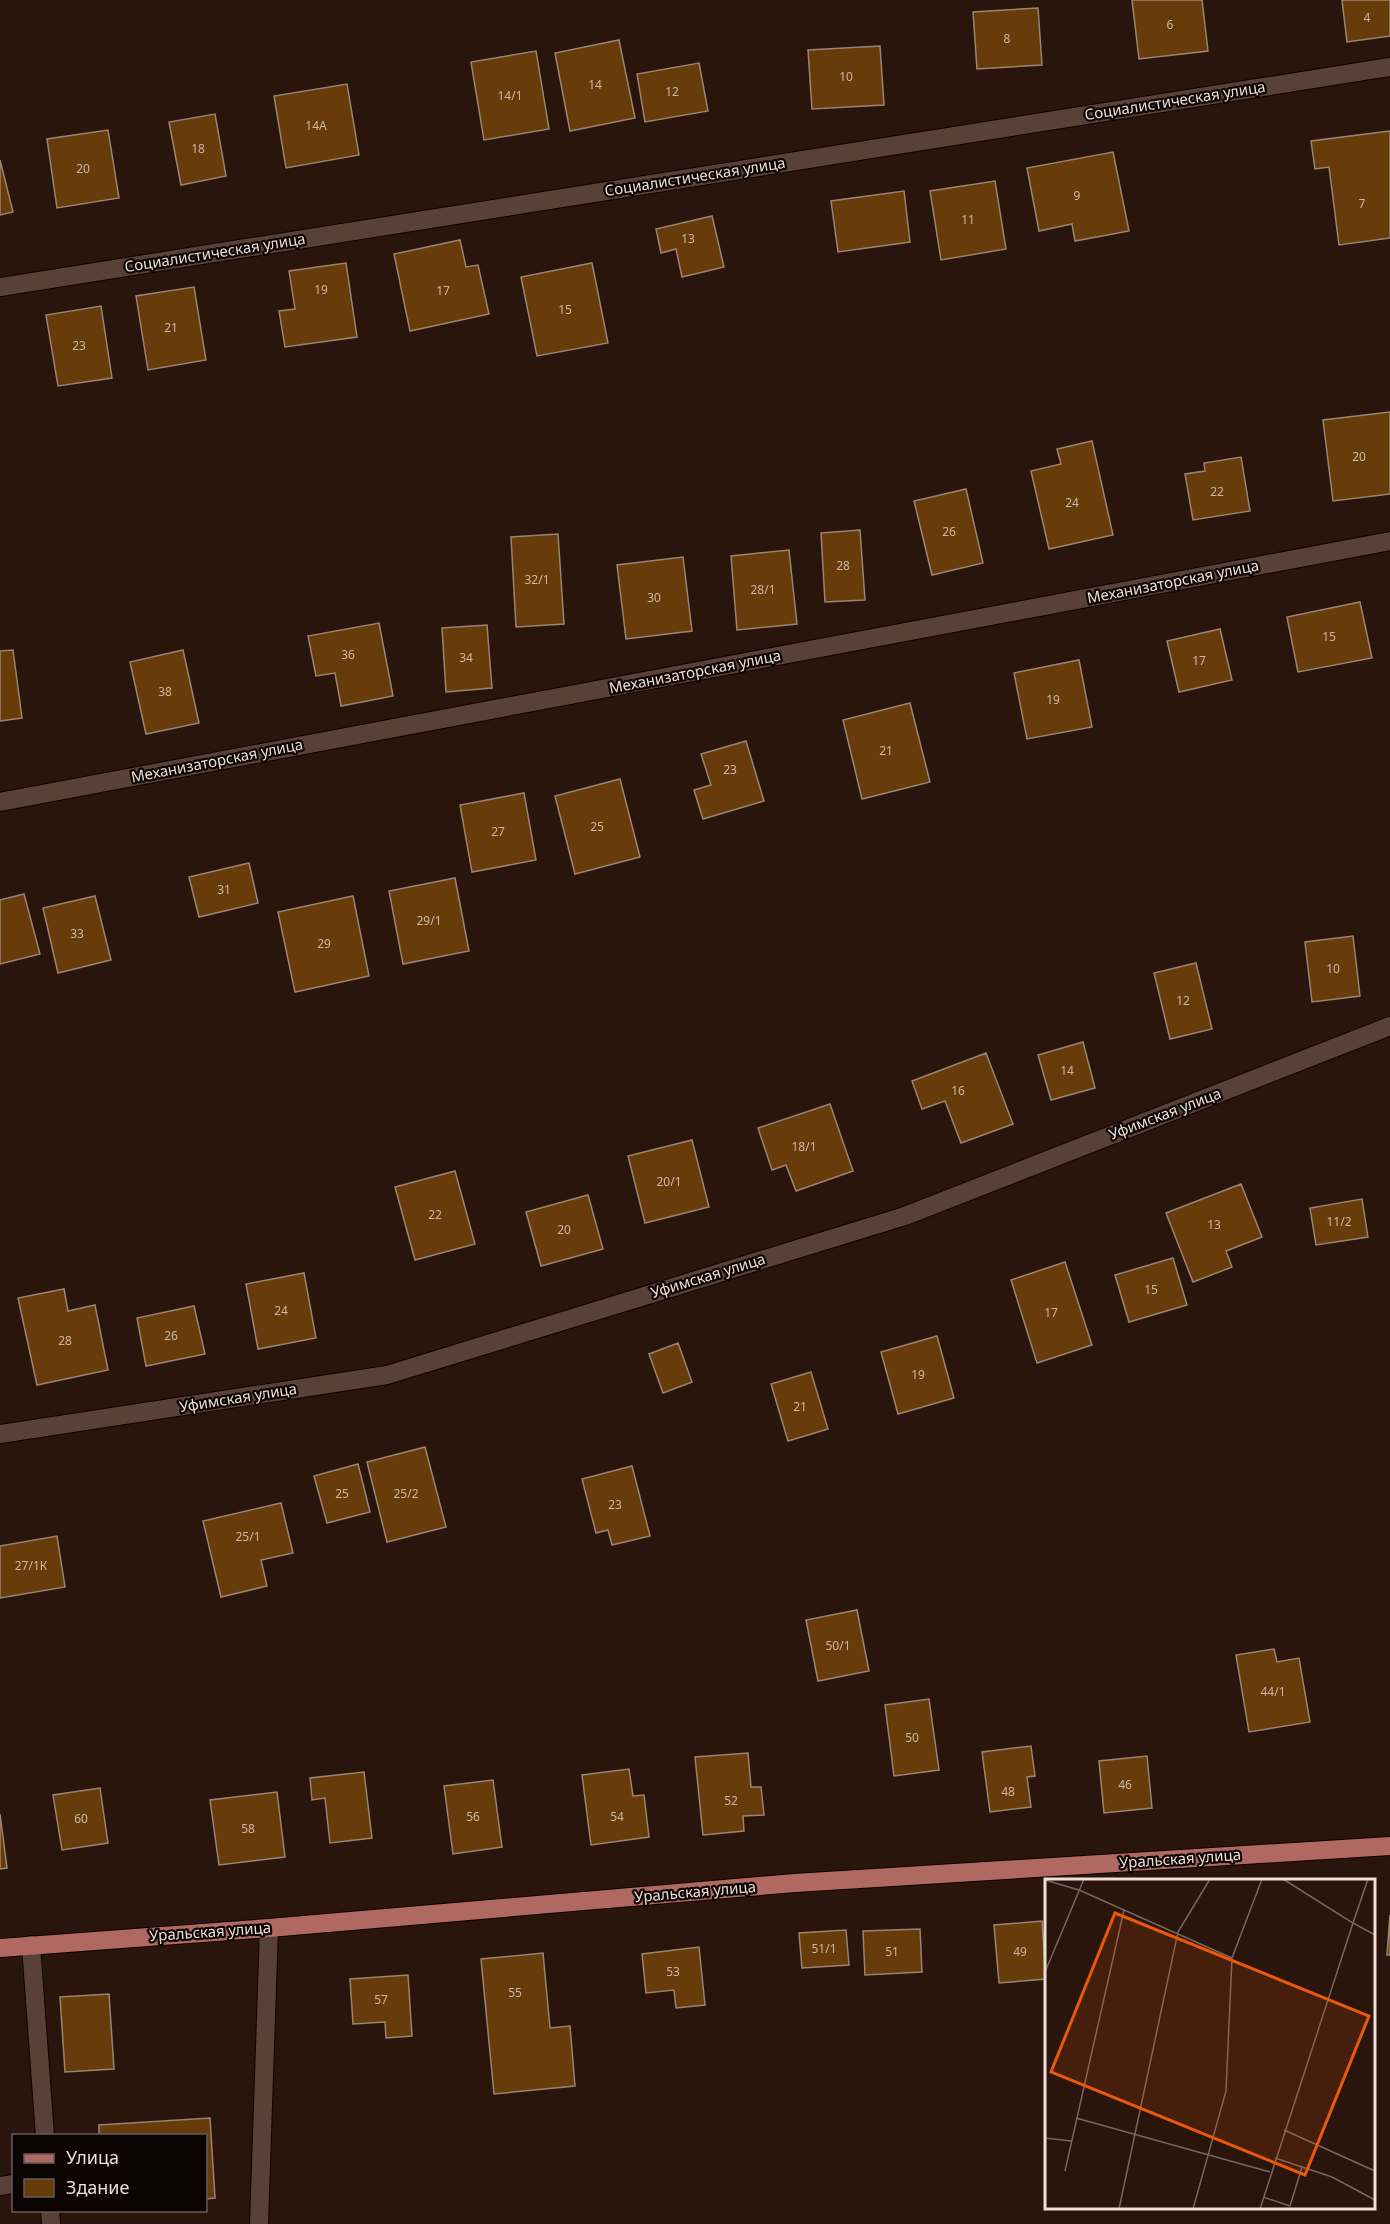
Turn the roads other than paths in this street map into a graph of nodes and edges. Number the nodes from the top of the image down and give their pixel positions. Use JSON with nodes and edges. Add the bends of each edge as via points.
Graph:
{"nodes":[{"id":1,"x":1390,"y":67,"type":"edge"},
{"id":2,"x":0,"y":287,"type":"edge"},
{"id":3,"x":1390,"y":541,"type":"edge"},
{"id":4,"x":0,"y":802,"type":"edge"},
{"id":5,"x":1390,"y":1026,"type":"edge"},
{"id":6,"x":0,"y":1434,"type":"edge"},
{"id":7,"x":1390,"y":1846,"type":"edge"},
{"id":8,"x":269,"y":1928,"type":"junction"},
{"id":9,"x":31,"y":1945,"type":"junction"},
{"id":10,"x":0,"y":1948,"type":"edge"},
{"id":11,"x":45,"y":2134,"type":"edge"},
{"id":12,"x":259,"y":2224,"type":"edge"}],
"edges":[{"from":1,"to":2,"type":"street","name":"Социалистическая улица"},
{"from":3,"to":4,"type":"street","name":"Механизаторская улица"},
{"from":5,"to":6,"type":"street","name":"Уфимская улица","via":[[905,1216],[387,1375]]},
{"from":7,"to":8,"type":"main road","name":"Уральская улица","via":[[795,1884]]},
{"from":8,"to":9,"type":"main road","name":"Уральская улица"},
{"from":8,"to":12,"type":"street"},
{"from":9,"to":10,"type":"main road","name":"Уральская улица"},
{"from":9,"to":11,"type":"street"}]}
